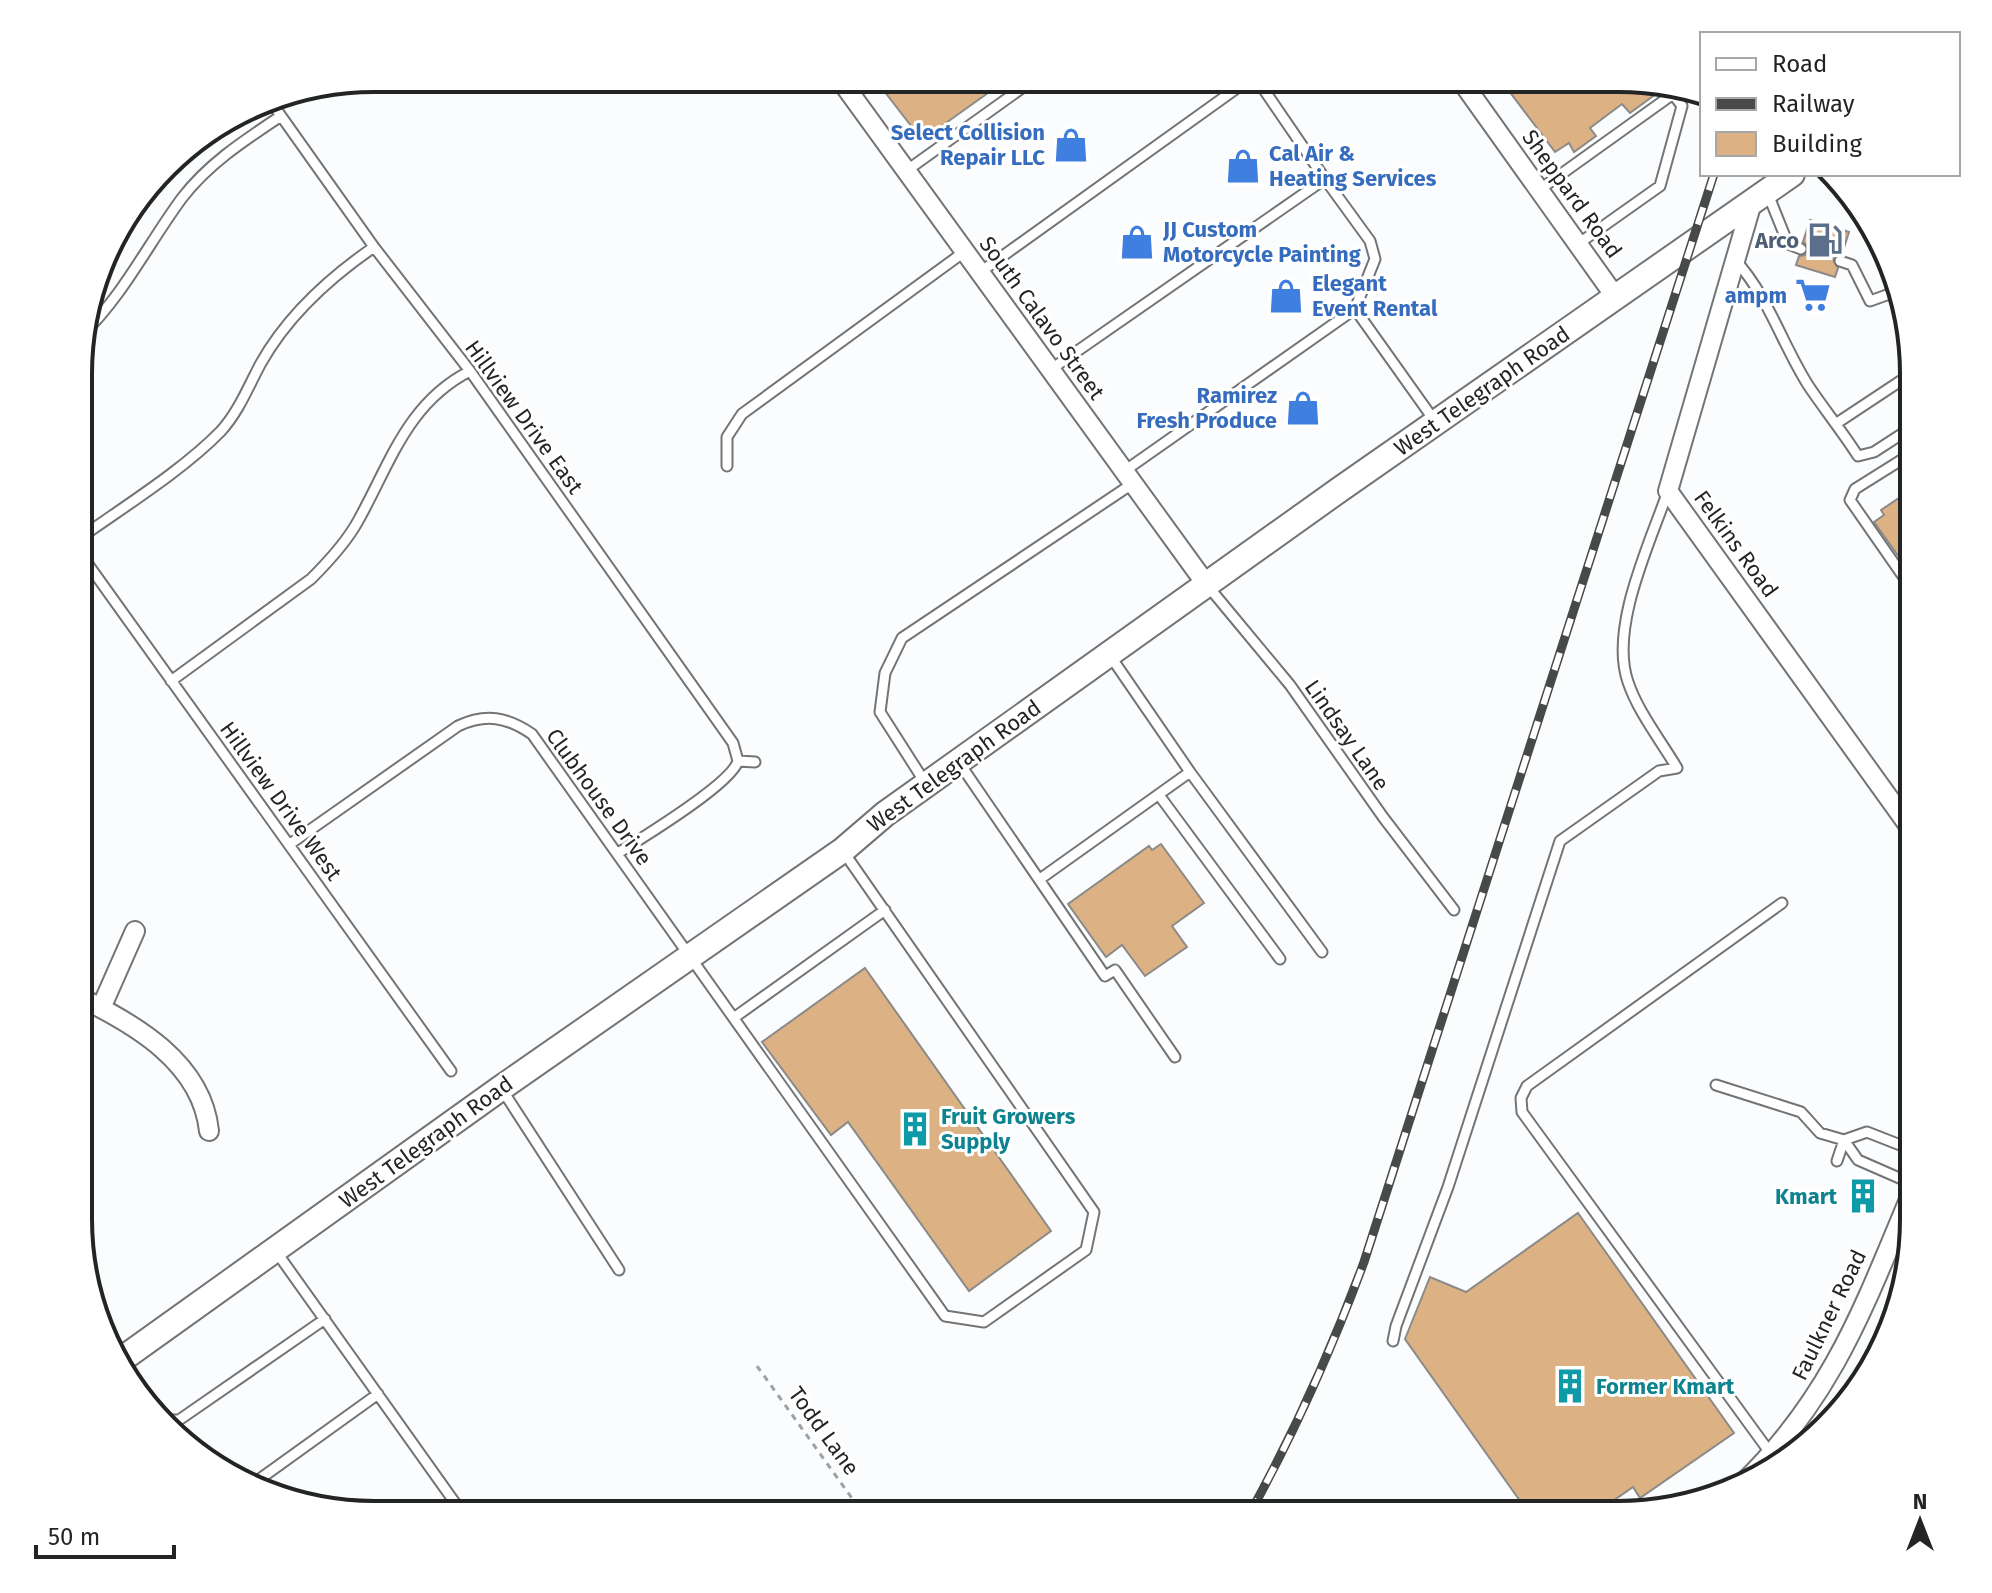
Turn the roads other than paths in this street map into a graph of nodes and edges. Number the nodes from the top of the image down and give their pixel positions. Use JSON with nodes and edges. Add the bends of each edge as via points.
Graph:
{"nodes":[{"id":1,"x":849,"y":92,"type":"edge"},
{"id":2,"x":1016,"y":93,"type":"edge"},
{"id":3,"x":1232,"y":93,"type":"edge"},
{"id":4,"x":1263,"y":93,"type":"edge"},
{"id":5,"x":1470,"y":93,"type":"edge"},
{"id":6,"x":1670,"y":96,"type":"edge"},
{"id":7,"x":1676,"y":98,"type":"edge"},
{"id":8,"x":276,"y":109,"type":"edge"},
{"id":9,"x":281,"y":116,"type":"junction"},
{"id":10,"x":906,"y":171,"type":"junction"},
{"id":11,"x":1789,"y":176,"type":"edge"},
{"id":12,"x":1325,"y":179,"type":"junction"},
{"id":13,"x":1539,"y":190,"type":"junction"},
{"id":14,"x":1760,"y":195,"type":"junction"},
{"id":15,"x":1578,"y":244,"type":"junction"},
{"id":16,"x":374,"y":247,"type":"junction"},
{"id":17,"x":1801,"y":249,"type":"dead end"},
{"id":18,"x":964,"y":252,"type":"junction"},
{"id":19,"x":1736,"y":261,"type":"junction"},
{"id":20,"x":1840,"y":261,"type":"dead end"},
{"id":21,"x":979,"y":273,"type":"junction"},
{"id":22,"x":1888,"y":294,"type":"edge"},
{"id":23,"x":1617,"y":299,"type":"junction"},
{"id":24,"x":1355,"y":309,"type":"junction"},
{"id":25,"x":97,"y":319,"type":"edge"},
{"id":26,"x":1050,"y":370,"type":"junction"},
{"id":27,"x":470,"y":371,"type":"junction"},
{"id":28,"x":1900,"y":381,"type":"edge"},
{"id":29,"x":1436,"y":423,"type":"junction"},
{"id":30,"x":1837,"y":423,"type":"junction"},
{"id":31,"x":1900,"y":435,"type":"edge"},
{"id":32,"x":1900,"y":461,"type":"edge"},
{"id":33,"x":727,"y":466,"type":"dead end"},
{"id":34,"x":1127,"y":478,"type":"junction"},
{"id":35,"x":1668,"y":491,"type":"junction"},
{"id":36,"x":92,"y":529,"type":"edge"},
{"id":37,"x":92,"y":570,"type":"edge"},
{"id":38,"x":1900,"y":572,"type":"edge"},
{"id":39,"x":1206,"y":584,"type":"junction"},
{"id":40,"x":1109,"y":654,"type":"junction"},
{"id":41,"x":171,"y":681,"type":"junction"},
{"id":42,"x":738,"y":761,"type":"junction"},
{"id":43,"x":958,"y":761,"type":"junction"},
{"id":44,"x":755,"y":762,"type":"dead end"},
{"id":45,"x":1190,"y":772,"type":"junction"},
{"id":46,"x":926,"y":784,"type":"junction"},
{"id":47,"x":1159,"y":795,"type":"junction"},
{"id":48,"x":1899,"y":813,"type":"edge"},
{"id":49,"x":290,"y":844,"type":"junction"},
{"id":50,"x":843,"y":850,"type":"junction"},
{"id":51,"x":618,"y":853,"type":"junction"},
{"id":52,"x":1040,"y":879,"type":"junction"},
{"id":53,"x":1782,"y":903,"type":"dead end"},
{"id":54,"x":885,"y":910,"type":"junction"},
{"id":55,"x":1454,"y":910,"type":"dead end"},
{"id":56,"x":135,"y":931,"type":"dead end"},
{"id":57,"x":1322,"y":952,"type":"dead end"},
{"id":58,"x":691,"y":956,"type":"junction"},
{"id":59,"x":1280,"y":959,"type":"dead end"},
{"id":60,"x":93,"y":1004,"type":"edge"},
{"id":61,"x":101,"y":1008,"type":"junction"},
{"id":62,"x":735,"y":1017,"type":"junction"},
{"id":63,"x":1175,"y":1057,"type":"dead end"},
{"id":64,"x":451,"y":1071,"type":"dead end"},
{"id":65,"x":1716,"y":1085,"type":"dead end"},
{"id":66,"x":501,"y":1088,"type":"junction"},
{"id":67,"x":209,"y":1131,"type":"dead end"},
{"id":68,"x":1844,"y":1140,"type":"junction"},
{"id":69,"x":1899,"y":1145,"type":"edge"},
{"id":70,"x":1837,"y":1161,"type":"dead end"},
{"id":71,"x":1899,"y":1180,"type":"edge"},
{"id":72,"x":1899,"y":1220,"type":"edge"},
{"id":73,"x":275,"y":1249,"type":"junction"},
{"id":74,"x":619,"y":1270,"type":"dead end"},
{"id":75,"x":325,"y":1319,"type":"junction"},
{"id":76,"x":1393,"y":1341,"type":"dead end"},
{"id":77,"x":128,"y":1356,"type":"edge"},
{"id":78,"x":378,"y":1394,"type":"junction"},
{"id":79,"x":177,"y":1420,"type":"edge"},
{"id":80,"x":1773,"y":1455,"type":"joint"},
{"id":81,"x":261,"y":1478,"type":"edge"},
{"id":82,"x":453,"y":1500,"type":"edge"}],
"edges":[{"from":1,"to":10,"type":"street","name":"South Calavo Street"},
{"from":2,"to":10,"type":"lane"},
{"from":3,"to":21,"type":"lane"},
{"from":4,"to":12,"type":"lane"},
{"from":5,"to":13,"type":"street","name":"Sheppard Road"},
{"from":6,"to":13,"type":"lane"},
{"from":7,"to":15,"type":"lane","via":[[1682,106],[1660,186]]},
{"from":8,"to":9,"type":"lane","name":"Hillview Drive East"},
{"from":9,"to":16,"type":"lane","name":"Hillview Drive East"},
{"from":9,"to":25,"type":"lane","via":[[239,144],[183,196]]},
{"from":10,"to":18,"type":"street","name":"South Calavo Street"},
{"from":11,"to":14,"type":"main road","name":"West Telegraph Road"},
{"from":12,"to":24,"type":"lane","via":[[1370,241],[1375,259]]},
{"from":12,"to":26,"type":"lane"},
{"from":13,"to":15,"type":"street","name":"Sheppard Road"},
{"from":14,"to":17,"type":"lane","via":[[1788,244]]},
{"from":14,"to":19,"type":"street","name":"Felkins Road"},
{"from":14,"to":23,"type":"main road","name":"West Telegraph Road"},
{"from":15,"to":23,"type":"street","name":"Sheppard Road"},
{"from":16,"to":27,"type":"lane","name":"Hillview Drive East"},
{"from":16,"to":36,"type":"lane","via":[[317,291],[275,340],[220,431]]},
{"from":18,"to":21,"type":"street","name":"South Calavo Street"},
{"from":18,"to":33,"type":"lane","via":[[742,414],[727,437]]},
{"from":19,"to":30,"type":"lane","via":[[1754,281],[1807,384]]},
{"from":19,"to":35,"type":"street","name":"Felkins Road"},
{"from":20,"to":22,"type":"lane","via":[[1852,265],[1870,301]]},
{"from":21,"to":26,"type":"street","name":"South Calavo Street"},
{"from":23,"to":29,"type":"main road","name":"West Telegraph Road"},
{"from":24,"to":29,"type":"lane"},
{"from":24,"to":34,"type":"lane"},
{"from":26,"to":34,"type":"street","name":"South Calavo Street"},
{"from":27,"to":41,"type":"lane","via":[[416,414],[357,524],[325,565]]},
{"from":27,"to":42,"type":"lane","name":"Hillview Drive East","via":[[721,725]]},
{"from":28,"to":30,"type":"lane"},
{"from":29,"to":39,"type":"main road","name":"West Telegraph Road"},
{"from":30,"to":31,"type":"lane","via":[[1858,456]]},
{"from":32,"to":38,"type":"lane","via":[[1855,489],[1850,500]]},
{"from":34,"to":39,"type":"street","name":"South Calavo Street"},
{"from":34,"to":46,"type":"lane","via":[[902,638],[885,673],[880,712]]},
{"from":35,"to":48,"type":"street","name":"Felkins Road"},
{"from":35,"to":76,"type":"lane","via":[[1626,614],[1623,660],[1628,683],[1677,768],[1659,771],[1560,841]]},
{"from":37,"to":41,"type":"lane","name":"Hillview Drive West"},
{"from":39,"to":40,"type":"main road","name":"West Telegraph Road"},
{"from":39,"to":55,"type":"lane","name":"Lindsay Lane","via":[[1290,685]]},
{"from":40,"to":43,"type":"main road","name":"West Telegraph Road"},
{"from":40,"to":45,"type":"lane"},
{"from":41,"to":49,"type":"lane","name":"Hillview Drive West"},
{"from":42,"to":44,"type":"lane"},
{"from":42,"to":51,"type":"lane","via":[[711,789]]},
{"from":43,"to":46,"type":"main road","name":"West Telegraph Road"},
{"from":43,"to":52,"type":"lane"},
{"from":45,"to":47,"type":"lane"},
{"from":45,"to":57,"type":"lane"},
{"from":46,"to":50,"type":"main road","name":"West Telegraph Road"},
{"from":47,"to":52,"type":"lane"},
{"from":47,"to":59,"type":"lane"},
{"from":49,"to":51,"type":"lane","name":"Clubhouse Drive","via":[[458,726],[496,717],[532,734]]},
{"from":49,"to":64,"type":"lane","name":"Hillview Drive West"},
{"from":50,"to":54,"type":"lane","name":"Clubhouse Drive"},
{"from":50,"to":58,"type":"main road","name":"West Telegraph Road"},
{"from":51,"to":58,"type":"lane","name":"Clubhouse Drive"},
{"from":52,"to":63,"type":"lane","via":[[1105,976],[1115,970]]},
{"from":53,"to":80,"type":"lane","via":[[1527,1086],[1521,1098],[1522,1112]]},
{"from":54,"to":62,"type":"lane"},
{"from":54,"to":62,"type":"lane","name":"Clubhouse Drive","via":[[1094,1212],[1086,1250],[984,1322],[945,1316]]},
{"from":56,"to":61,"type":"street"},
{"from":58,"to":62,"type":"lane","name":"Clubhouse Drive"},
{"from":58,"to":66,"type":"main road","name":"West Telegraph Road"},
{"from":60,"to":61,"type":"street"},
{"from":61,"to":67,"type":"street","via":[[154,1040],[179,1067],[199,1093]]},
{"from":65,"to":68,"type":"lane","via":[[1801,1112],[1820,1133]]},
{"from":66,"to":73,"type":"main road","name":"West Telegraph Road"},
{"from":66,"to":74,"type":"lane"},
{"from":68,"to":69,"type":"lane","via":[[1867,1132]]},
{"from":68,"to":70,"type":"lane"},
{"from":68,"to":71,"type":"lane","via":[[1858,1160]]},
{"from":72,"to":80,"type":"street","name":"Faulkner Road","via":[[1840,1358]]},
{"from":73,"to":75,"type":"lane"},
{"from":73,"to":77,"type":"main road","name":"West Telegraph Road"},
{"from":75,"to":78,"type":"lane"},
{"from":75,"to":79,"type":"lane"},
{"from":78,"to":81,"type":"lane"},
{"from":78,"to":82,"type":"lane"}]}
